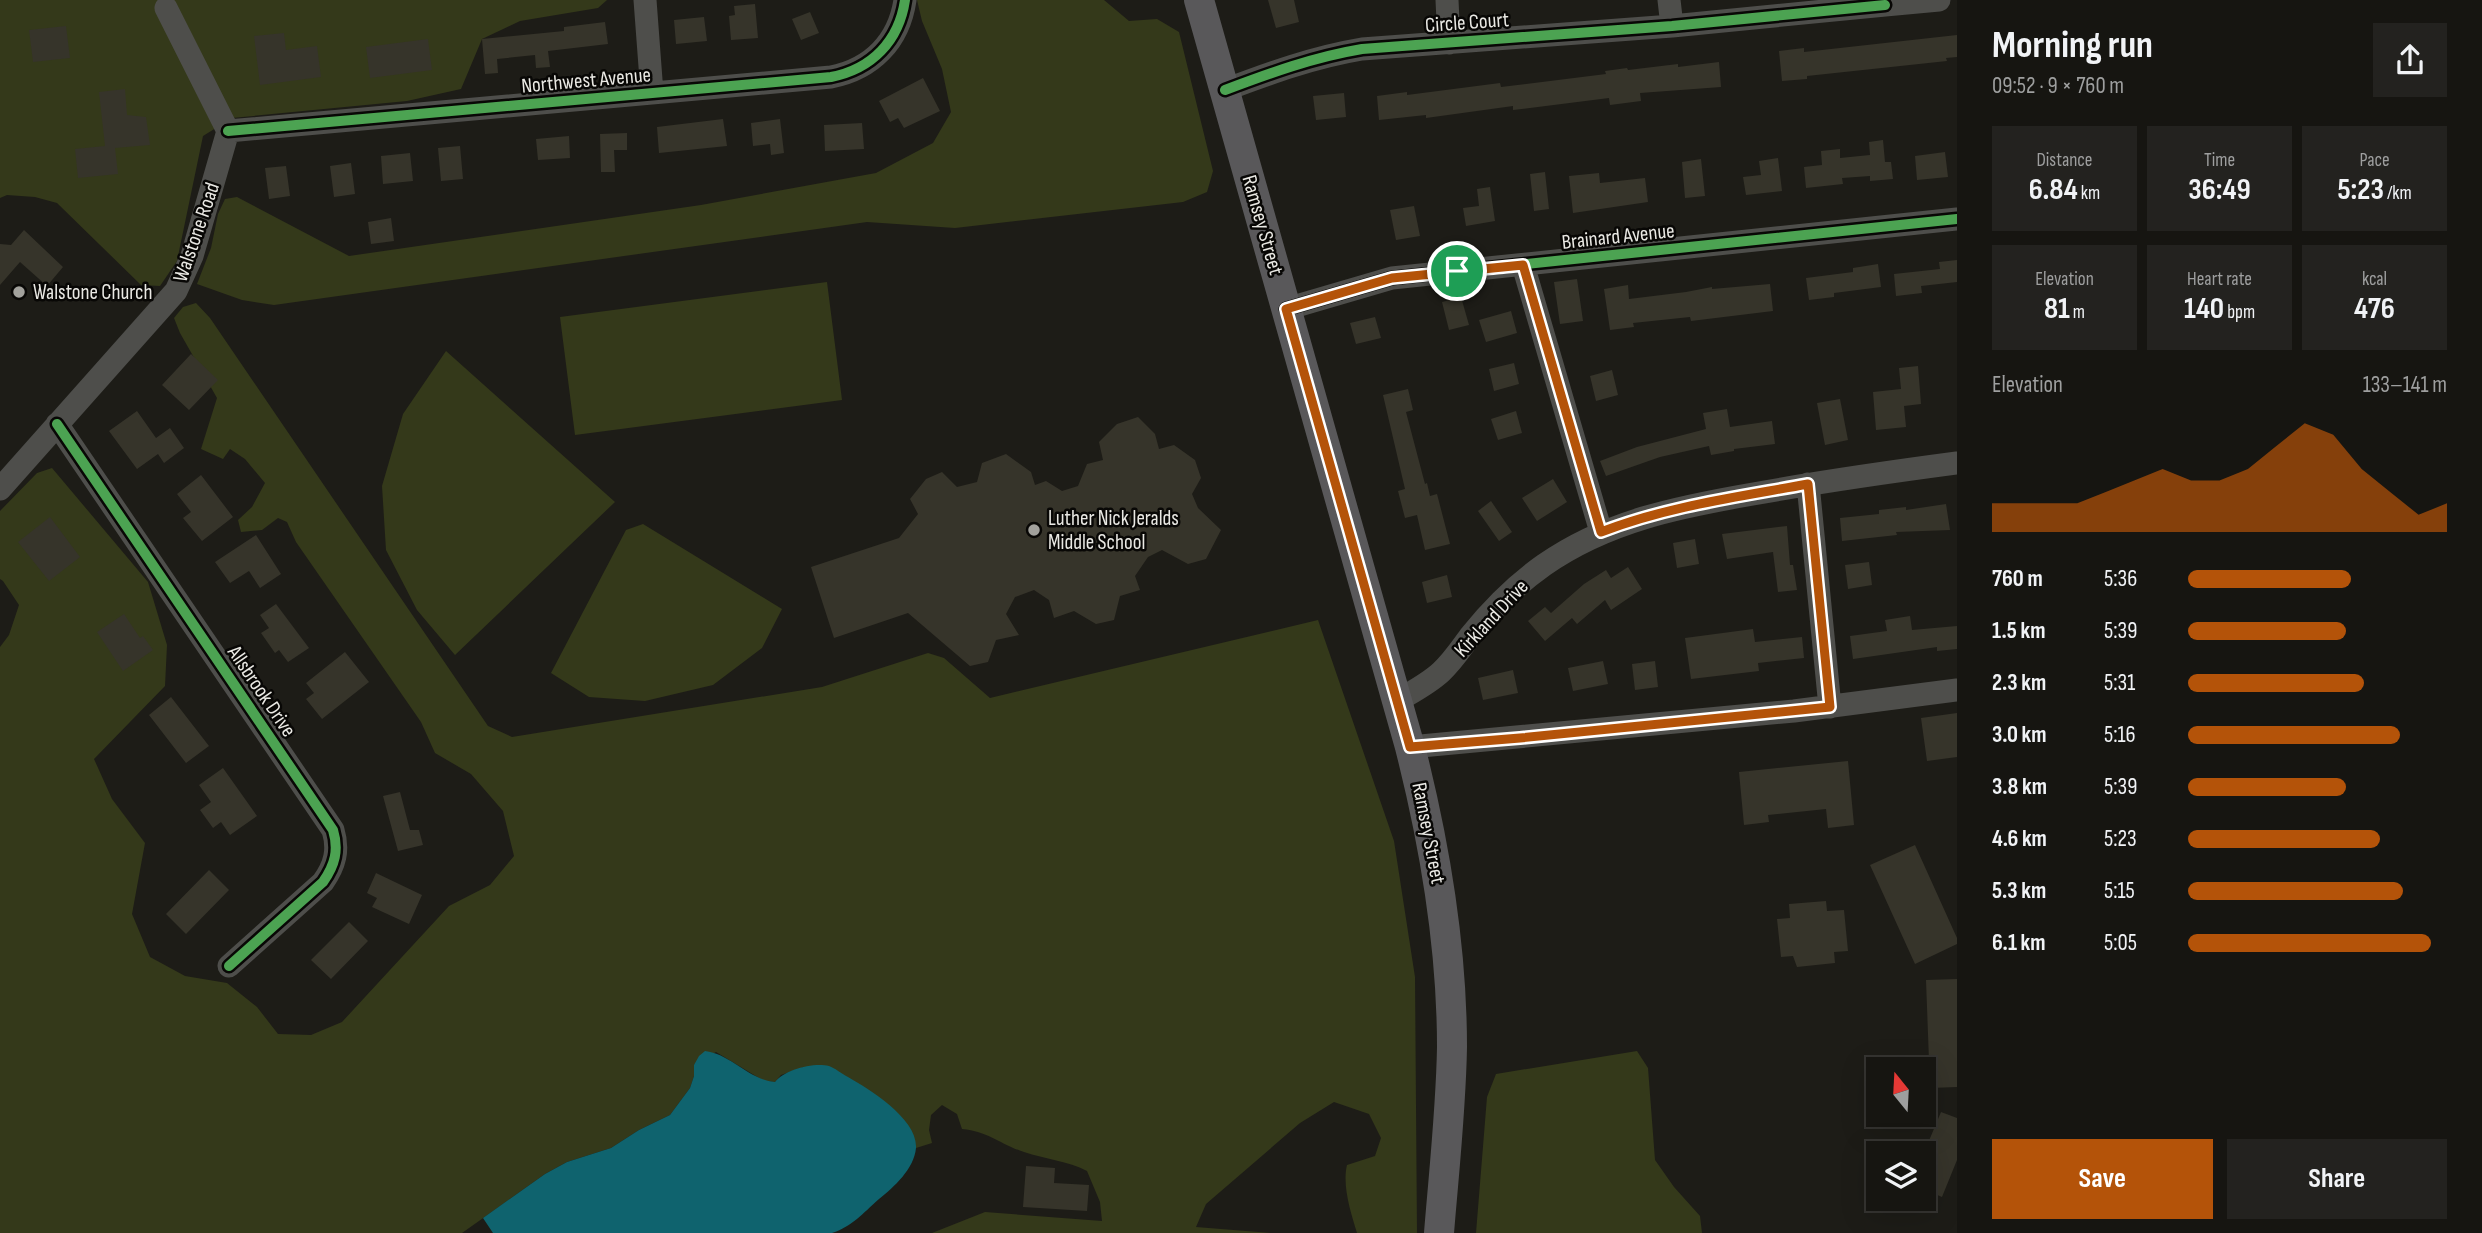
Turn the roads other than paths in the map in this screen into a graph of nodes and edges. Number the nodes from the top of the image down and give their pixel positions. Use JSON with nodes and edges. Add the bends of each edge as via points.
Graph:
{"nodes":[{"id":1,"x":645,"y":0,"type":"edge"},
{"id":2,"x":905,"y":0,"type":"edge"},
{"id":3,"x":1199,"y":0,"type":"edge"},
{"id":4,"x":1447,"y":0,"type":"edge"},
{"id":5,"x":1669,"y":0,"type":"edge"},
{"id":6,"x":1940,"y":0,"type":"edge"},
{"id":7,"x":1885,"y":2,"type":"edge"},
{"id":8,"x":166,"y":8,"type":"dead end"},
{"id":9,"x":1672,"y":26,"type":"junction"},
{"id":10,"x":1449,"y":43,"type":"junction"},
{"id":11,"x":1224,"y":90,"type":"junction"},
{"id":12,"x":652,"y":93,"type":"junction"},
{"id":13,"x":228,"y":131,"type":"junction"},
{"id":14,"x":1957,"y":219,"type":"edge"},
{"id":15,"x":1523,"y":265,"type":"junction"},
{"id":16,"x":1286,"y":309,"type":"junction"},
{"id":17,"x":57,"y":425,"type":"junction"},
{"id":18,"x":1957,"y":463,"type":"edge"},
{"id":19,"x":1808,"y":484,"type":"junction"},
{"id":20,"x":0,"y":489,"type":"edge"},
{"id":21,"x":1601,"y":532,"type":"junction"},
{"id":22,"x":1957,"y":690,"type":"edge"},
{"id":23,"x":1397,"y":701,"type":"junction"},
{"id":24,"x":1830,"y":707,"type":"junction"},
{"id":25,"x":1410,"y":747,"type":"junction"},
{"id":26,"x":229,"y":966,"type":"dead end"},
{"id":27,"x":1439,"y":1233,"type":"edge"}],
"edges":[{"from":1,"to":12,"type":"street"},
{"from":2,"to":12,"type":"street","name":"Northwest Avenue","via":[[899,26],[888,45],[852,71],[831,77]]},
{"from":3,"to":11,"type":"main road","name":"Ramsey Street"},
{"from":4,"to":10,"type":"street","name":"Circle Court"},
{"from":5,"to":9,"type":"street"},
{"from":6,"to":7,"type":"street","name":"Circle Court"},
{"from":7,"to":9,"type":"street","name":"Circle Court"},
{"from":8,"to":13,"type":"street"},
{"from":9,"to":10,"type":"street","name":"Circle Court"},
{"from":10,"to":11,"type":"street","name":"Circle Court","via":[[1329,54]]},
{"from":11,"to":16,"type":"main road","name":"Ramsey Street"},
{"from":12,"to":13,"type":"street","name":"Northwest Avenue"},
{"from":13,"to":17,"type":"street","name":"Walstone Road","via":[[192,256],[176,291]]},
{"from":14,"to":15,"type":"street","name":"Brainard Avenue"},
{"from":15,"to":16,"type":"street","name":"Brainard Avenue","via":[[1392,278]]},
{"from":15,"to":21,"type":"street"},
{"from":16,"to":23,"type":"main road","name":"Ramsey Street"},
{"from":17,"to":20,"type":"street","name":"Walstone Road"},
{"from":17,"to":26,"type":"street","name":"Allsbrook Drive","via":[[333,830],[336,852],[330,873]]},
{"from":18,"to":19,"type":"street","name":"Kirkland Drive"},
{"from":19,"to":21,"type":"street","name":"Kirkland Drive","via":[[1666,510]]},
{"from":19,"to":24,"type":"street"},
{"from":21,"to":23,"type":"street","name":"Kirkland Drive","via":[[1517,587],[1443,670]]},
{"from":22,"to":24,"type":"street"},
{"from":23,"to":25,"type":"main road","name":"Ramsey Street"},
{"from":24,"to":25,"type":"street"},
{"from":25,"to":27,"type":"main road","name":"Ramsey Street","via":[[1436,860],[1450,992],[1450,1094]]}]}
